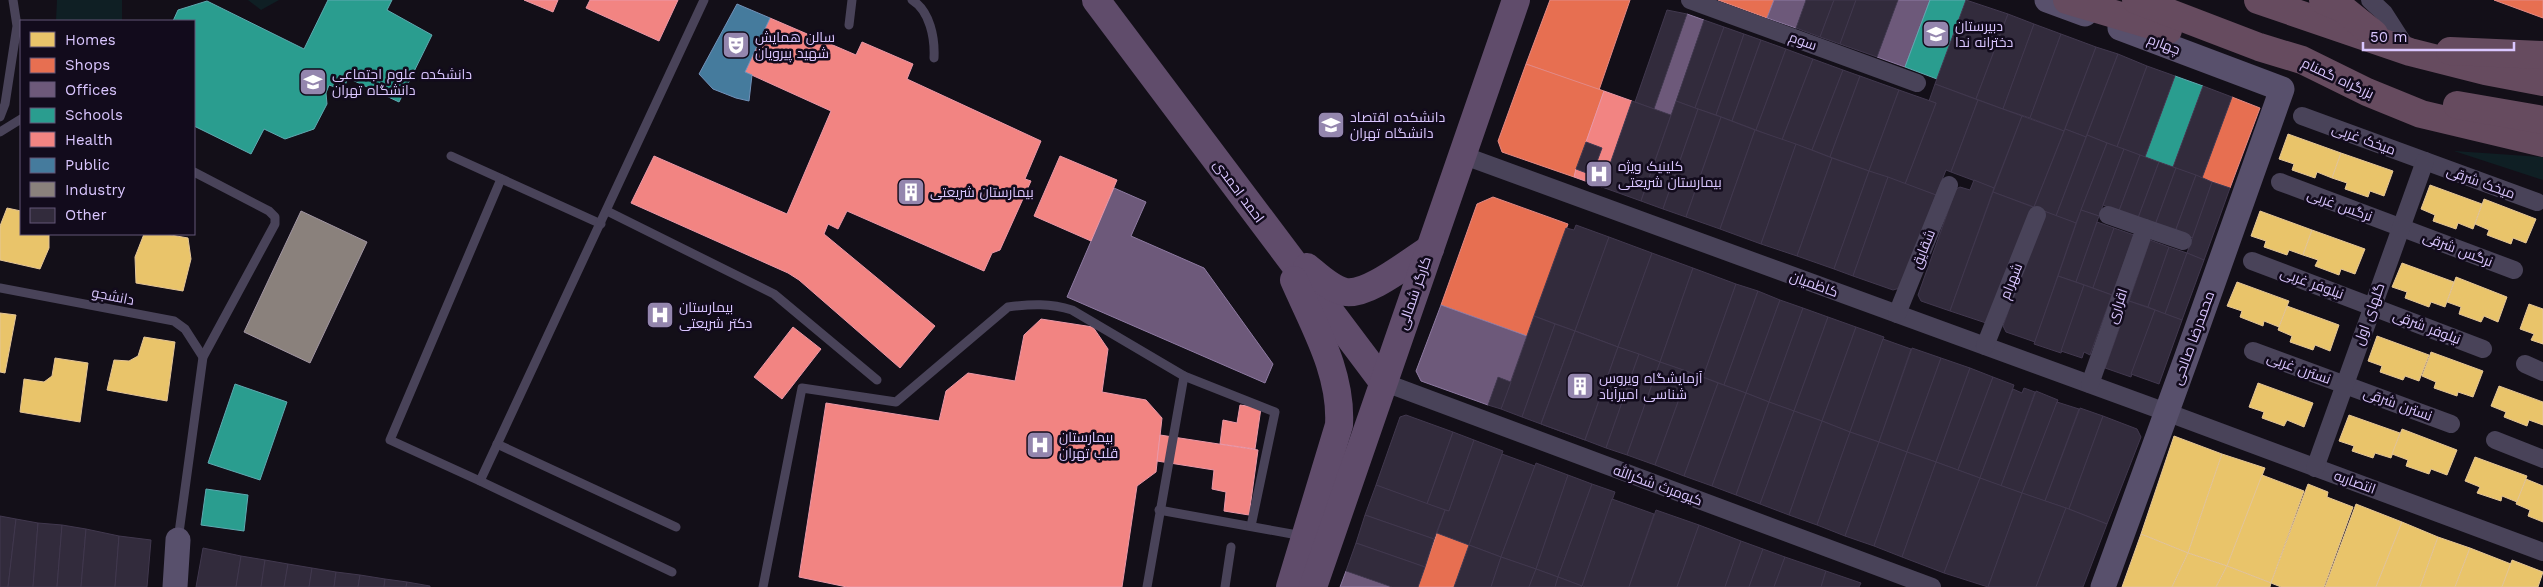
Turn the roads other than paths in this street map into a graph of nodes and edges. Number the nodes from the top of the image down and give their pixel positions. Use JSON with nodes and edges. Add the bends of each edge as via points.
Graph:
{"nodes":[{"id":1,"x":13,"y":0,"type":"edge"},
{"id":2,"x":704,"y":0,"type":"edge"},
{"id":3,"x":852,"y":0,"type":"edge"},
{"id":4,"x":1096,"y":0,"type":"edge"},
{"id":5,"x":1516,"y":0,"type":"edge"},
{"id":6,"x":1690,"y":0,"type":"edge"},
{"id":7,"x":2047,"y":0,"type":"edge"},
{"id":8,"x":2067,"y":0,"type":"edge"},
{"id":9,"x":2136,"y":0,"type":"edge"},
{"id":10,"x":2258,"y":0,"type":"edge"},
{"id":11,"x":2323,"y":0,"type":"edge"},
{"id":12,"x":2371,"y":0,"type":"edge"},
{"id":13,"x":917,"y":1,"type":"edge"},
{"id":14,"x":849,"y":25,"type":"dead end"},
{"id":15,"x":2259,"y":47,"type":"junction"},
{"id":16,"x":2399,"y":49,"type":"junction"},
{"id":17,"x":2543,"y":55,"type":"edge"},
{"id":18,"x":934,"y":58,"type":"dead end"},
{"id":19,"x":2302,"y":60,"type":"junction"},
{"id":20,"x":2543,"y":82,"type":"edge"},
{"id":21,"x":1917,"y":83,"type":"dead end"},
{"id":22,"x":2282,"y":89,"type":"joint"},
{"id":23,"x":0,"y":116,"type":"edge"},
{"id":24,"x":2302,"y":116,"type":"dead end"},
{"id":25,"x":20,"y":120,"type":"edge"},
{"id":26,"x":2543,"y":120,"type":"edge"},
{"id":27,"x":0,"y":132,"type":"edge"},
{"id":28,"x":2543,"y":143,"type":"edge"},
{"id":29,"x":1462,"y":155,"type":"junction"},
{"id":30,"x":451,"y":156,"type":"dead end"},
{"id":31,"x":2426,"y":162,"type":"junction"},
{"id":32,"x":195,"y":173,"type":"edge"},
{"id":33,"x":501,"y":178,"type":"junction"},
{"id":34,"x":2280,"y":182,"type":"dead end"},
{"id":35,"x":1949,"y":185,"type":"dead end"},
{"id":36,"x":2537,"y":202,"type":"dead end"},
{"id":37,"x":606,"y":211,"type":"junction"},
{"id":38,"x":2037,"y":215,"type":"dead end"},
{"id":39,"x":2108,"y":215,"type":"dead end"},
{"id":40,"x":601,"y":224,"type":"junction"},
{"id":41,"x":2401,"y":227,"type":"junction"},
{"id":42,"x":2145,"y":228,"type":"junction"},
{"id":43,"x":2183,"y":241,"type":"dead end"},
{"id":44,"x":1279,"y":244,"type":"junction"},
{"id":45,"x":1430,"y":249,"type":"junction"},
{"id":46,"x":2252,"y":260,"type":"dead end"},
{"id":47,"x":2514,"y":270,"type":"dead end"},
{"id":48,"x":0,"y":288,"type":"edge"},
{"id":49,"x":2372,"y":305,"type":"junction"},
{"id":50,"x":1896,"y":314,"type":"junction"},
{"id":51,"x":1985,"y":346,"type":"junction"},
{"id":52,"x":2483,"y":349,"type":"dead end"},
{"id":53,"x":2253,"y":351,"type":"dead end"},
{"id":54,"x":203,"y":358,"type":"junction"},
{"id":55,"x":2524,"y":364,"type":"dead end"},
{"id":56,"x":2543,"y":372,"type":"edge"},
{"id":57,"x":1184,"y":376,"type":"junction"},
{"id":58,"x":877,"y":380,"type":"dead end"},
{"id":59,"x":1384,"y":382,"type":"junction"},
{"id":60,"x":2090,"y":384,"type":"junction"},
{"id":61,"x":2345,"y":384,"type":"junction"},
{"id":62,"x":2166,"y":412,"type":"junction"},
{"id":63,"x":2451,"y":424,"type":"dead end"},
{"id":64,"x":2495,"y":440,"type":"dead end"},
{"id":65,"x":498,"y":444,"type":"junction"},
{"id":66,"x":2543,"y":458,"type":"edge"},
{"id":67,"x":2315,"y":468,"type":"junction"},
{"id":68,"x":480,"y":481,"type":"junction"},
{"id":69,"x":1159,"y":510,"type":"junction"},
{"id":70,"x":1251,"y":526,"type":"junction"},
{"id":71,"x":676,"y":527,"type":"dead end"},
{"id":72,"x":1305,"y":537,"type":"junction"},
{"id":73,"x":178,"y":540,"type":"joint"},
{"id":74,"x":1232,"y":547,"type":"dead end"},
{"id":75,"x":2543,"y":552,"type":"edge"},
{"id":76,"x":672,"y":572,"type":"dead end"},
{"id":77,"x":174,"y":587,"type":"edge"},
{"id":78,"x":763,"y":587,"type":"edge"},
{"id":79,"x":1147,"y":587,"type":"edge"},
{"id":80,"x":1225,"y":587,"type":"edge"},
{"id":81,"x":1290,"y":587,"type":"edge"},
{"id":82,"x":1313,"y":587,"type":"edge"},
{"id":83,"x":1932,"y":587,"type":"edge"},
{"id":84,"x":2103,"y":587,"type":"edge"}],
"edges":[{"from":1,"to":23,"type":"lane","via":[[17,26],[6,104]]},
{"from":2,"to":37,"type":"lane"},
{"from":3,"to":14,"type":"lane"},
{"from":4,"to":44,"type":"main road","name":"احمد احمدی"},
{"from":5,"to":29,"type":"main road","name":"کارگر شمالی"},
{"from":6,"to":21,"type":"street","name":"سوم"},
{"from":7,"to":22,"type":"street","name":"چهارم"},
{"from":8,"to":15,"type":"highway","via":[[2196,39]]},
{"from":9,"to":15,"type":"highway","name":"بزرگراه گمنام"},
{"from":10,"to":16,"type":"highway"},
{"from":11,"to":16,"type":"highway","via":[[2343,9]]},
{"from":12,"to":16,"type":"street","via":[[2384,13]]},
{"from":13,"to":18,"type":"lane","via":[[928,17],[935,45]]},
{"from":15,"to":19,"type":"highway","name":"بزرگراه گمنام"},
{"from":16,"to":17,"type":"highway"},
{"from":16,"to":20,"type":"highway"},
{"from":19,"to":26,"type":"highway","via":[[2445,103]]},
{"from":19,"to":28,"type":"highway","name":"بزرگراه گمنام","via":[[2421,114]]},
{"from":22,"to":62,"type":"street","name":"محمدرضا صالحی"},
{"from":24,"to":31,"type":"street","name":"میخک غربی"},
{"from":25,"to":27,"type":"lane"},
{"from":29,"to":45,"type":"main road","name":"کارگر شمالی"},
{"from":29,"to":50,"type":"street","name":"کاظمیان"},
{"from":30,"to":33,"type":"lane"},
{"from":31,"to":36,"type":"street","name":"میخک شرقی"},
{"from":31,"to":41,"type":"street","name":"گلهای اول"},
{"from":32,"to":54,"type":"lane","via":[[274,217],[273,232]]},
{"from":33,"to":40,"type":"lane"},
{"from":33,"to":68,"type":"lane","via":[[390,440]]},
{"from":34,"to":41,"type":"street","name":"نرگس غربی"},
{"from":35,"to":50,"type":"street","name":"شقایق"},
{"from":37,"to":40,"type":"lane"},
{"from":37,"to":58,"type":"lane","via":[[774,294]]},
{"from":38,"to":51,"type":"street","name":"شهرام"},
{"from":39,"to":42,"type":"street"},
{"from":40,"to":65,"type":"lane"},
{"from":41,"to":47,"type":"street","name":"نرگس شرقی"},
{"from":41,"to":49,"type":"street","name":"گلهای اول"},
{"from":42,"to":43,"type":"street"},
{"from":42,"to":60,"type":"street","name":"اقراری"},
{"from":44,"to":45,"type":"main road","via":[[1322,280],[1346,292],[1370,286]]},
{"from":44,"to":59,"type":"main road","name":"احمد احمدی"},
{"from":44,"to":72,"type":"main road","via":[[1335,377],[1340,405],[1339,425]]},
{"from":45,"to":59,"type":"main road","name":"کارگر شمالی"},
{"from":46,"to":49,"type":"street","name":"نیلوفر غربی"},
{"from":48,"to":54,"type":"lane","name":"دانشجو","via":[[174,321],[185,329]]},
{"from":49,"to":52,"type":"street","name":"نیلوفر شرقی"},
{"from":49,"to":61,"type":"street","name":"گلهای اول"},
{"from":50,"to":51,"type":"street","name":"کاظمیان"},
{"from":51,"to":60,"type":"street","name":"کاظمیان"},
{"from":53,"to":61,"type":"street","name":"نسترن غربی"},
{"from":54,"to":73,"type":"lane"},
{"from":55,"to":56,"type":"street"},
{"from":57,"to":69,"type":"lane"},
{"from":57,"to":70,"type":"lane","via":[[1275,412]]},
{"from":57,"to":78,"type":"lane","via":[[1072,310],[1054,304],[1027,304],[1008,307],[896,402],[802,388]]},
{"from":59,"to":82,"type":"main road","name":"کارگر شمالی"},
{"from":59,"to":83,"type":"street","name":"کیومرث شکرالله"},
{"from":60,"to":62,"type":"street","name":"کاظمیان"},
{"from":61,"to":63,"type":"street","name":"نسترن شرقی"},
{"from":61,"to":67,"type":"street","name":"گلهای اول"},
{"from":62,"to":67,"type":"street","name":"انتصاریه"},
{"from":62,"to":84,"type":"street","name":"محمدرضا صالحی"},
{"from":64,"to":66,"type":"street"},
{"from":65,"to":68,"type":"lane"},
{"from":65,"to":71,"type":"lane"},
{"from":67,"to":75,"type":"street","name":"انتصاریه"},
{"from":68,"to":76,"type":"lane"},
{"from":69,"to":70,"type":"lane"},
{"from":69,"to":79,"type":"lane"},
{"from":70,"to":72,"type":"lane"},
{"from":72,"to":81,"type":"main road"},
{"from":73,"to":77,"type":"street"},
{"from":74,"to":80,"type":"lane"}]}
